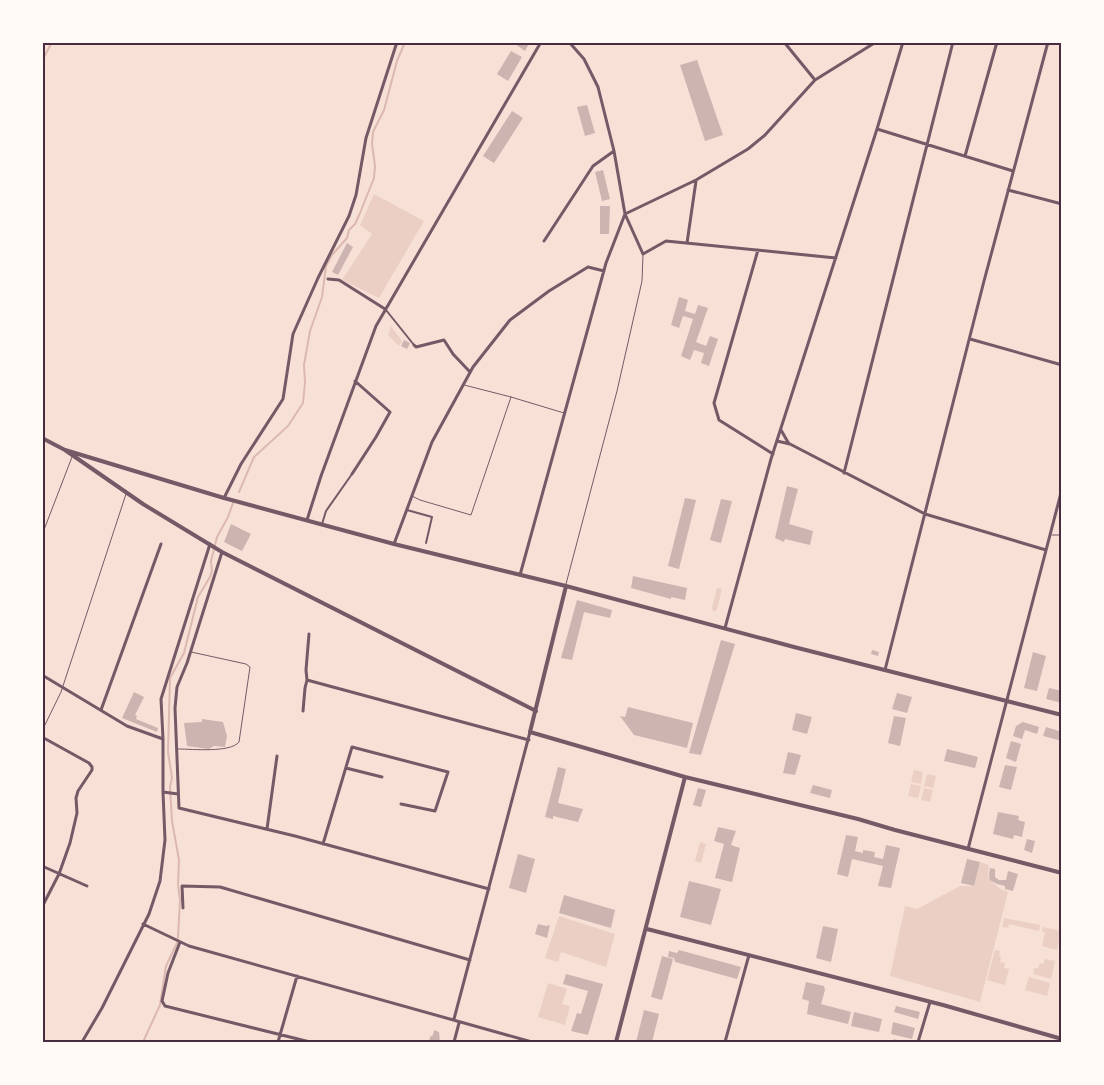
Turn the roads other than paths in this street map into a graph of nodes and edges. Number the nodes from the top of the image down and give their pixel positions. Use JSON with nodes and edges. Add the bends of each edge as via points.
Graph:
{"nodes":[{"id":1,"x":398,"y":42,"type":"edge"},
{"id":2,"x":541,"y":42,"type":"edge"},
{"id":3,"x":569,"y":42,"type":"edge"},
{"id":4,"x":784,"y":42,"type":"edge"},
{"id":5,"x":876,"y":42,"type":"edge"},
{"id":6,"x":904,"y":42,"type":"edge"},
{"id":7,"x":953,"y":42,"type":"edge"},
{"id":8,"x":997,"y":42,"type":"edge"},
{"id":9,"x":1048,"y":42,"type":"edge"},
{"id":10,"x":815,"y":80,"type":"junction"},
{"id":11,"x":877,"y":129,"type":"junction"},
{"id":12,"x":928,"y":145,"type":"junction"},
{"id":13,"x":614,"y":151,"type":"junction"},
{"id":14,"x":965,"y":156,"type":"junction"},
{"id":15,"x":1014,"y":171,"type":"junction"},
{"id":16,"x":696,"y":180,"type":"junction"},
{"id":17,"x":1008,"y":190,"type":"junction"},
{"id":18,"x":1062,"y":204,"type":"edge"},
{"id":19,"x":625,"y":214,"type":"junction"},
{"id":20,"x":544,"y":240,"type":"dead end"},
{"id":21,"x":687,"y":243,"type":"junction"},
{"id":22,"x":758,"y":250,"type":"junction"},
{"id":23,"x":643,"y":254,"type":"junction"},
{"id":24,"x":836,"y":258,"type":"junction"},
{"id":25,"x":604,"y":272,"type":"junction"},
{"id":26,"x":328,"y":279,"type":"dead end"},
{"id":27,"x":385,"y":309,"type":"junction"},
{"id":28,"x":970,"y":339,"type":"junction"},
{"id":29,"x":414,"y":345,"type":"joint"},
{"id":30,"x":1062,"y":365,"type":"edge"},
{"id":31,"x":470,"y":372,"type":"junction"},
{"id":32,"x":355,"y":381,"type":"junction"},
{"id":33,"x":464,"y":384,"type":"junction"},
{"id":34,"x":511,"y":396,"type":"junction"},
{"id":35,"x":565,"y":414,"type":"junction"},
{"id":36,"x":780,"y":429,"type":"junction"},
{"id":37,"x":42,"y":438,"type":"edge"},
{"id":38,"x":777,"y":441,"type":"junction"},
{"id":39,"x":790,"y":444,"type":"junction"},
{"id":40,"x":65,"y":450,"type":"junction"},
{"id":41,"x":772,"y":454,"type":"junction"},
{"id":42,"x":72,"y":457,"type":"junction"},
{"id":43,"x":844,"y":473,"type":"junction"},
{"id":44,"x":352,"y":474,"type":"joint"},
{"id":45,"x":1062,"y":490,"type":"edge"},
{"id":46,"x":126,"y":492,"type":"junction"},
{"id":47,"x":412,"y":495,"type":"junction"},
{"id":48,"x":224,"y":498,"type":"junction"},
{"id":49,"x":407,"y":510,"type":"junction"},
{"id":50,"x":925,"y":514,"type":"junction"},
{"id":51,"x":307,"y":520,"type":"junction"},
{"id":52,"x":322,"y":524,"type":"junction"},
{"id":53,"x":1050,"y":534,"type":"junction"},
{"id":54,"x":42,"y":535,"type":"edge"},
{"id":55,"x":1062,"y":535,"type":"edge"},
{"id":56,"x":426,"y":542,"type":"dead end"},
{"id":57,"x":161,"y":544,"type":"dead end"},
{"id":58,"x":394,"y":544,"type":"junction"},
{"id":59,"x":211,"y":545,"type":"junction"},
{"id":60,"x":220,"y":550,"type":"junction"},
{"id":61,"x":1046,"y":550,"type":"junction"},
{"id":62,"x":520,"y":576,"type":"junction"},
{"id":63,"x":566,"y":586,"type":"junction"},
{"id":64,"x":725,"y":628,"type":"junction"},
{"id":65,"x":309,"y":634,"type":"dead end"},
{"id":66,"x":191,"y":652,"type":"junction"},
{"id":67,"x":885,"y":670,"type":"junction"},
{"id":68,"x":42,"y":675,"type":"edge"},
{"id":69,"x":307,"y":680,"type":"junction"},
{"id":70,"x":62,"y":686,"type":"junction"},
{"id":71,"x":1007,"y":701,"type":"junction"},
{"id":72,"x":100,"y":710,"type":"junction"},
{"id":73,"x":536,"y":710,"type":"junction"},
{"id":74,"x":303,"y":711,"type":"dead end"},
{"id":75,"x":1062,"y":715,"type":"edge"},
{"id":76,"x":42,"y":731,"type":"edge"},
{"id":77,"x":530,"y":732,"type":"junction"},
{"id":78,"x":42,"y":737,"type":"edge"},
{"id":79,"x":164,"y":739,"type":"junction"},
{"id":80,"x":529,"y":740,"type":"junction"},
{"id":81,"x":177,"y":749,"type":"junction"},
{"id":82,"x":277,"y":756,"type":"dead end"},
{"id":83,"x":346,"y":768,"type":"junction"},
{"id":84,"x":382,"y":777,"type":"dead end"},
{"id":85,"x":685,"y":777,"type":"junction"},
{"id":86,"x":163,"y":792,"type":"junction"},
{"id":87,"x":178,"y":794,"type":"junction"},
{"id":88,"x":401,"y":804,"type":"dead end"},
{"id":89,"x":268,"y":829,"type":"junction"},
{"id":90,"x":324,"y":844,"type":"junction"},
{"id":91,"x":968,"y":849,"type":"junction"},
{"id":92,"x":42,"y":866,"type":"edge"},
{"id":93,"x":1062,"y":873,"type":"edge"},
{"id":94,"x":59,"y":874,"type":"junction"},
{"id":95,"x":87,"y":886,"type":"dead end"},
{"id":96,"x":489,"y":889,"type":"junction"},
{"id":97,"x":42,"y":907,"type":"edge"},
{"id":98,"x":183,"y":908,"type":"dead end"},
{"id":99,"x":143,"y":924,"type":"junction"},
{"id":100,"x":647,"y":929,"type":"junction"},
{"id":101,"x":180,"y":942,"type":"junction"},
{"id":102,"x":749,"y":955,"type":"junction"},
{"id":103,"x":470,"y":960,"type":"junction"},
{"id":104,"x":297,"y":976,"type":"junction"},
{"id":105,"x":930,"y":1002,"type":"junction"},
{"id":106,"x":454,"y":1019,"type":"junction"},
{"id":107,"x":459,"y":1023,"type":"junction"},
{"id":108,"x":280,"y":1035,"type":"junction"},
{"id":109,"x":1062,"y":1039,"type":"edge"},
{"id":110,"x":82,"y":1042,"type":"edge"},
{"id":111,"x":278,"y":1042,"type":"edge"},
{"id":112,"x":310,"y":1042,"type":"edge"},
{"id":113,"x":454,"y":1042,"type":"edge"},
{"id":114,"x":532,"y":1042,"type":"edge"},
{"id":115,"x":616,"y":1042,"type":"edge"},
{"id":116,"x":725,"y":1042,"type":"edge"},
{"id":117,"x":918,"y":1042,"type":"edge"}],
"edges":[{"from":1,"to":48,"type":"street","via":[[366,138],[349,216],[294,334],[283,399],[241,464]]},
{"from":2,"to":27,"type":"street"},
{"from":3,"to":13,"type":"street","via":[[584,60],[598,87]]},
{"from":4,"to":10,"type":"street"},
{"from":5,"to":10,"type":"street"},
{"from":6,"to":11,"type":"street"},
{"from":7,"to":12,"type":"street"},
{"from":8,"to":14,"type":"street"},
{"from":9,"to":15,"type":"street"},
{"from":10,"to":16,"type":"street","via":[[765,135]]},
{"from":11,"to":12,"type":"street"},
{"from":11,"to":24,"type":"street"},
{"from":12,"to":14,"type":"street"},
{"from":12,"to":43,"type":"street"},
{"from":13,"to":19,"type":"street"},
{"from":13,"to":20,"type":"street","via":[[593,166]]},
{"from":14,"to":15,"type":"street"},
{"from":15,"to":17,"type":"street"},
{"from":16,"to":19,"type":"street"},
{"from":16,"to":21,"type":"street"},
{"from":17,"to":18,"type":"street"},
{"from":17,"to":28,"type":"street"},
{"from":19,"to":23,"type":"street"},
{"from":19,"to":25,"type":"street"},
{"from":21,"to":22,"type":"street"},
{"from":21,"to":23,"type":"street","via":[[666,242]]},
{"from":22,"to":24,"type":"street"},
{"from":22,"to":41,"type":"street","via":[[714,403],[719,420]]},
{"from":23,"to":63,"type":"lane","via":[[642,281],[618,391]]},
{"from":24,"to":36,"type":"street"},
{"from":25,"to":31,"type":"street","via":[[588,267],[510,320]]},
{"from":25,"to":35,"type":"street"},
{"from":26,"to":27,"type":"street","via":[[339,280]]},
{"from":27,"to":29,"type":"street"},
{"from":27,"to":32,"type":"street"},
{"from":28,"to":30,"type":"street"},
{"from":28,"to":50,"type":"street"},
{"from":29,"to":31,"type":"street","via":[[444,340],[452,354]]},
{"from":31,"to":33,"type":"street"},
{"from":32,"to":44,"type":"street","via":[[390,412]]},
{"from":32,"to":51,"type":"street"},
{"from":33,"to":34,"type":"lane"},
{"from":33,"to":47,"type":"street","via":[[432,442]]},
{"from":34,"to":35,"type":"lane"},
{"from":34,"to":47,"type":"lane","via":[[471,515]]},
{"from":35,"to":62,"type":"street"},
{"from":36,"to":38,"type":"street"},
{"from":36,"to":39,"type":"street"},
{"from":37,"to":40,"type":"street"},
{"from":38,"to":39,"type":"street"},
{"from":38,"to":41,"type":"street"},
{"from":39,"to":43,"type":"street"},
{"from":40,"to":42,"type":"street"},
{"from":40,"to":48,"type":"street"},
{"from":41,"to":64,"type":"street"},
{"from":42,"to":46,"type":"street"},
{"from":42,"to":54,"type":"lane"},
{"from":43,"to":50,"type":"street"},
{"from":44,"to":52,"type":"street","via":[[326,511]]},
{"from":45,"to":53,"type":"street"},
{"from":46,"to":59,"type":"street"},
{"from":46,"to":70,"type":"lane"},
{"from":47,"to":49,"type":"street"},
{"from":48,"to":51,"type":"street"},
{"from":49,"to":56,"type":"street","via":[[432,517]]},
{"from":49,"to":58,"type":"street"},
{"from":50,"to":61,"type":"street"},
{"from":50,"to":67,"type":"street"},
{"from":51,"to":52,"type":"street"},
{"from":52,"to":58,"type":"street"},
{"from":53,"to":55,"type":"lane"},
{"from":53,"to":61,"type":"street"},
{"from":57,"to":72,"type":"street"},
{"from":58,"to":62,"type":"street"},
{"from":59,"to":60,"type":"street"},
{"from":59,"to":79,"type":"street","via":[[161,700]]},
{"from":60,"to":66,"type":"street"},
{"from":60,"to":73,"type":"street"},
{"from":61,"to":71,"type":"street"},
{"from":62,"to":63,"type":"street"},
{"from":63,"to":64,"type":"street"},
{"from":63,"to":73,"type":"street"},
{"from":64,"to":67,"type":"street"},
{"from":65,"to":69,"type":"street"},
{"from":66,"to":81,"type":"street","via":[[177,686]]},
{"from":66,"to":81,"type":"lane","via":[[246,664],[250,667],[249,676],[236,747]]},
{"from":67,"to":71,"type":"street"},
{"from":68,"to":70,"type":"street"},
{"from":69,"to":74,"type":"street"},
{"from":69,"to":80,"type":"street"},
{"from":70,"to":72,"type":"street"},
{"from":70,"to":76,"type":"lane"},
{"from":71,"to":75,"type":"street"},
{"from":71,"to":91,"type":"street"},
{"from":72,"to":79,"type":"street","via":[[127,726]]},
{"from":73,"to":77,"type":"street"},
{"from":77,"to":80,"type":"street"},
{"from":77,"to":85,"type":"street"},
{"from":78,"to":94,"type":"street","via":[[92,767],[78,791],[77,813]]},
{"from":79,"to":86,"type":"street"},
{"from":80,"to":96,"type":"street"},
{"from":81,"to":87,"type":"street"},
{"from":82,"to":89,"type":"street"},
{"from":83,"to":84,"type":"street"},
{"from":83,"to":88,"type":"street","via":[[352,747],[448,772],[435,811]]},
{"from":83,"to":90,"type":"street"},
{"from":85,"to":91,"type":"street"},
{"from":85,"to":100,"type":"street"},
{"from":86,"to":87,"type":"street"},
{"from":86,"to":99,"type":"street","via":[[165,840],[160,881]]},
{"from":87,"to":89,"type":"street","via":[[179,808]]},
{"from":89,"to":90,"type":"street"},
{"from":90,"to":96,"type":"street"},
{"from":91,"to":93,"type":"street"},
{"from":92,"to":94,"type":"street"},
{"from":94,"to":95,"type":"street"},
{"from":94,"to":97,"type":"street"},
{"from":96,"to":103,"type":"street"},
{"from":98,"to":103,"type":"street","via":[[182,886],[220,887]]},
{"from":99,"to":101,"type":"street"},
{"from":99,"to":110,"type":"street"},
{"from":100,"to":102,"type":"street"},
{"from":100,"to":115,"type":"street"},
{"from":101,"to":104,"type":"street"},
{"from":101,"to":108,"type":"street","via":[[168,972],[162,1000],[165,1006]]},
{"from":102,"to":105,"type":"street"},
{"from":102,"to":116,"type":"street"},
{"from":103,"to":106,"type":"street"},
{"from":104,"to":106,"type":"street"},
{"from":104,"to":108,"type":"street"},
{"from":105,"to":109,"type":"street"},
{"from":105,"to":117,"type":"street"},
{"from":106,"to":107,"type":"street"},
{"from":107,"to":113,"type":"street"},
{"from":107,"to":114,"type":"street"},
{"from":108,"to":111,"type":"street"},
{"from":108,"to":112,"type":"street"}]}
